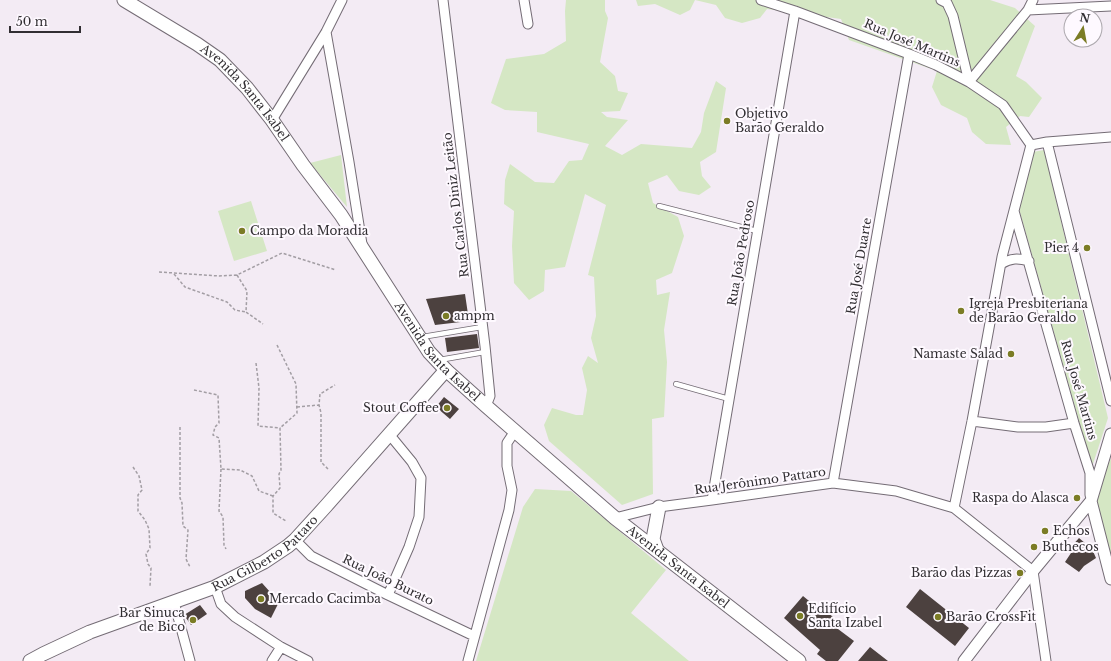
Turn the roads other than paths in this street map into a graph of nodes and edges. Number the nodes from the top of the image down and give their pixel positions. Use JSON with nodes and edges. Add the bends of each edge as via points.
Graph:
{"nodes":[{"id":1,"x":124,"y":0,"type":"edge"},
{"id":2,"x":342,"y":0,"type":"edge"},
{"id":3,"x":443,"y":0,"type":"edge"},
{"id":4,"x":524,"y":0,"type":"edge"},
{"id":5,"x":761,"y":0,"type":"edge"},
{"id":6,"x":941,"y":0,"type":"edge"},
{"id":7,"x":1033,"y":0,"type":"edge"},
{"id":8,"x":1111,"y":6,"type":"edge"},
{"id":9,"x":1028,"y":10,"type":"junction"},
{"id":10,"x":795,"y":11,"type":"junction"},
{"id":11,"x":528,"y":24,"type":"dead end"},
{"id":12,"x":326,"y":32,"type":"junction"},
{"id":13,"x":909,"y":54,"type":"junction"},
{"id":14,"x":970,"y":82,"type":"junction"},
{"id":15,"x":272,"y":120,"type":"junction"},
{"id":16,"x":1111,"y":137,"type":"edge"},
{"id":17,"x":1047,"y":142,"type":"junction"},
{"id":18,"x":1031,"y":145,"type":"junction"},
{"id":19,"x":659,"y":206,"type":"dead end"},
{"id":20,"x":1014,"y":210,"type":"junction"},
{"id":21,"x":757,"y":231,"type":"junction"},
{"id":22,"x":363,"y":250,"type":"junction"},
{"id":23,"x":1029,"y":261,"type":"junction"},
{"id":24,"x":1001,"y":264,"type":"junction"},
{"id":25,"x":482,"y":327,"type":"junction"},
{"id":26,"x":420,"y":338,"type":"junction"},
{"id":27,"x":485,"y":352,"type":"junction"},
{"id":28,"x":437,"y":360,"type":"junction"},
{"id":29,"x":446,"y":370,"type":"junction"},
{"id":30,"x":676,"y":384,"type":"dead end"},
{"id":31,"x":729,"y":399,"type":"junction"},
{"id":32,"x":1111,"y":401,"type":"edge"},
{"id":33,"x":486,"y":406,"type":"junction"},
{"id":34,"x":972,"y":421,"type":"junction"},
{"id":35,"x":1074,"y":423,"type":"junction"},
{"id":36,"x":515,"y":431,"type":"junction"},
{"id":37,"x":389,"y":434,"type":"junction"},
{"id":38,"x":1110,"y":439,"type":"edge"},
{"id":39,"x":833,"y":483,"type":"junction"},
{"id":40,"x":712,"y":500,"type":"junction"},
{"id":41,"x":1091,"y":501,"type":"junction"},
{"id":42,"x":658,"y":507,"type":"junction"},
{"id":43,"x":954,"y":508,"type":"junction"},
{"id":44,"x":615,"y":518,"type":"junction"},
{"id":45,"x":295,"y":540,"type":"junction"},
{"id":46,"x":657,"y":550,"type":"junction"},
{"id":47,"x":1033,"y":571,"type":"junction"},
{"id":48,"x":1111,"y":579,"type":"edge"},
{"id":49,"x":215,"y":587,"type":"junction"},
{"id":50,"x":388,"y":595,"type":"junction"},
{"id":51,"x":174,"y":602,"type":"junction"},
{"id":52,"x":474,"y":636,"type":"junction"},
{"id":53,"x":281,"y":647,"type":"junction"},
{"id":54,"x":30,"y":661,"type":"edge"},
{"id":55,"x":190,"y":661,"type":"edge"},
{"id":56,"x":272,"y":661,"type":"edge"},
{"id":57,"x":308,"y":661,"type":"edge"},
{"id":58,"x":468,"y":661,"type":"edge"},
{"id":59,"x":799,"y":661,"type":"edge"},
{"id":60,"x":964,"y":661,"type":"edge"},
{"id":61,"x":1046,"y":661,"type":"edge"}],
"edges":[{"from":1,"to":15,"type":"main road","name":"Avenida Santa Isabel","via":[[220,60],[247,88]]},
{"from":2,"to":12,"type":"street"},
{"from":3,"to":25,"type":"street","name":"Rua Carlos Diniz Leitão"},
{"from":4,"to":11,"type":"street"},
{"from":5,"to":10,"type":"street","name":"Rua José Martins"},
{"from":6,"to":14,"type":"street","via":[[953,16]]},
{"from":7,"to":9,"type":"street"},
{"from":8,"to":9,"type":"street"},
{"from":9,"to":14,"type":"street"},
{"from":10,"to":13,"type":"street","name":"Rua José Martins"},
{"from":10,"to":21,"type":"street","name":"Rua João Pedroso"},
{"from":12,"to":15,"type":"street"},
{"from":12,"to":22,"type":"street"},
{"from":13,"to":14,"type":"street","name":"Rua José Martins"},
{"from":13,"to":39,"type":"street","name":"Rua José Duarte"},
{"from":14,"to":18,"type":"street","name":"Rua José Martins","via":[[1003,105]]},
{"from":15,"to":22,"type":"main road","name":"Avenida Santa Isabel"},
{"from":16,"to":17,"type":"street"},
{"from":17,"to":18,"type":"street"},
{"from":17,"to":32,"type":"street"},
{"from":18,"to":20,"type":"street"},
{"from":19,"to":21,"type":"lane"},
{"from":20,"to":23,"type":"street","name":"Rua José Martins"},
{"from":20,"to":24,"type":"street"},
{"from":21,"to":31,"type":"street","name":"Rua João Pedroso"},
{"from":22,"to":26,"type":"main road","name":"Avenida Santa Isabel"},
{"from":23,"to":24,"type":"street","via":[[1013,258]]},
{"from":23,"to":35,"type":"street","name":"Rua José Martins"},
{"from":24,"to":34,"type":"street"},
{"from":25,"to":26,"type":"lane"},
{"from":25,"to":27,"type":"street","name":"Rua Carlos Diniz Leitão"},
{"from":26,"to":28,"type":"main road","name":"Avenida Santa Isabel"},
{"from":27,"to":28,"type":"lane"},
{"from":27,"to":33,"type":"street","name":"Rua Carlos Diniz Leitão","via":[[490,396]]},
{"from":28,"to":29,"type":"main road","name":"Avenida Santa Isabel"},
{"from":29,"to":33,"type":"main road","name":"Avenida Santa Isabel"},
{"from":29,"to":37,"type":"main road","name":"Rua Gilberto Pattaro"},
{"from":30,"to":31,"type":"lane"},
{"from":31,"to":40,"type":"street","name":"Rua João Pedroso"},
{"from":33,"to":36,"type":"main road","name":"Avenida Santa Isabel"},
{"from":34,"to":35,"type":"street","via":[[1046,427]]},
{"from":34,"to":43,"type":"street"},
{"from":35,"to":41,"type":"street","name":"Rua José Martins","via":[[1090,473]]},
{"from":36,"to":44,"type":"main road","name":"Avenida Santa Isabel"},
{"from":36,"to":52,"type":"street","via":[[507,443],[507,466],[512,490],[509,510]]},
{"from":37,"to":45,"type":"main road","name":"Rua Gilberto Pattaro"},
{"from":37,"to":50,"type":"street","via":[[412,462],[421,478],[419,517]]},
{"from":38,"to":41,"type":"street"},
{"from":39,"to":40,"type":"street","name":"Rua Jerônimo Pattaro"},
{"from":39,"to":43,"type":"street","name":"Rua Jerônimo Pattaro","via":[[896,491]]},
{"from":40,"to":42,"type":"street","name":"Rua Jerônimo Pattaro"},
{"from":41,"to":47,"type":"street"},
{"from":41,"to":48,"type":"street","name":"Rua José Martins"},
{"from":42,"to":44,"type":"street","name":"Rua Jerônimo Pattaro"},
{"from":42,"to":46,"type":"main road","via":[[653,539]]},
{"from":43,"to":47,"type":"street","name":"Rua Jerônimo Pattaro"},
{"from":44,"to":46,"type":"main road","name":"Avenida Santa Isabel"},
{"from":45,"to":49,"type":"main road","name":"Rua Gilberto Pattaro","via":[[264,562]]},
{"from":45,"to":50,"type":"street","name":"Rua João Burato","via":[[311,556]]},
{"from":46,"to":59,"type":"main road","name":"Avenida Santa Isabel"},
{"from":47,"to":60,"type":"street"},
{"from":47,"to":61,"type":"street"},
{"from":49,"to":51,"type":"main road","name":"Rua Gilberto Pattaro"},
{"from":49,"to":53,"type":"street","via":[[221,604],[235,617]]},
{"from":50,"to":52,"type":"street","name":"Rua João Burato"},
{"from":51,"to":54,"type":"main road","name":"Rua Gilberto Pattaro","via":[[90,632]]},
{"from":51,"to":55,"type":"street"},
{"from":52,"to":58,"type":"street"},
{"from":53,"to":56,"type":"street"},
{"from":53,"to":57,"type":"street"}]}
